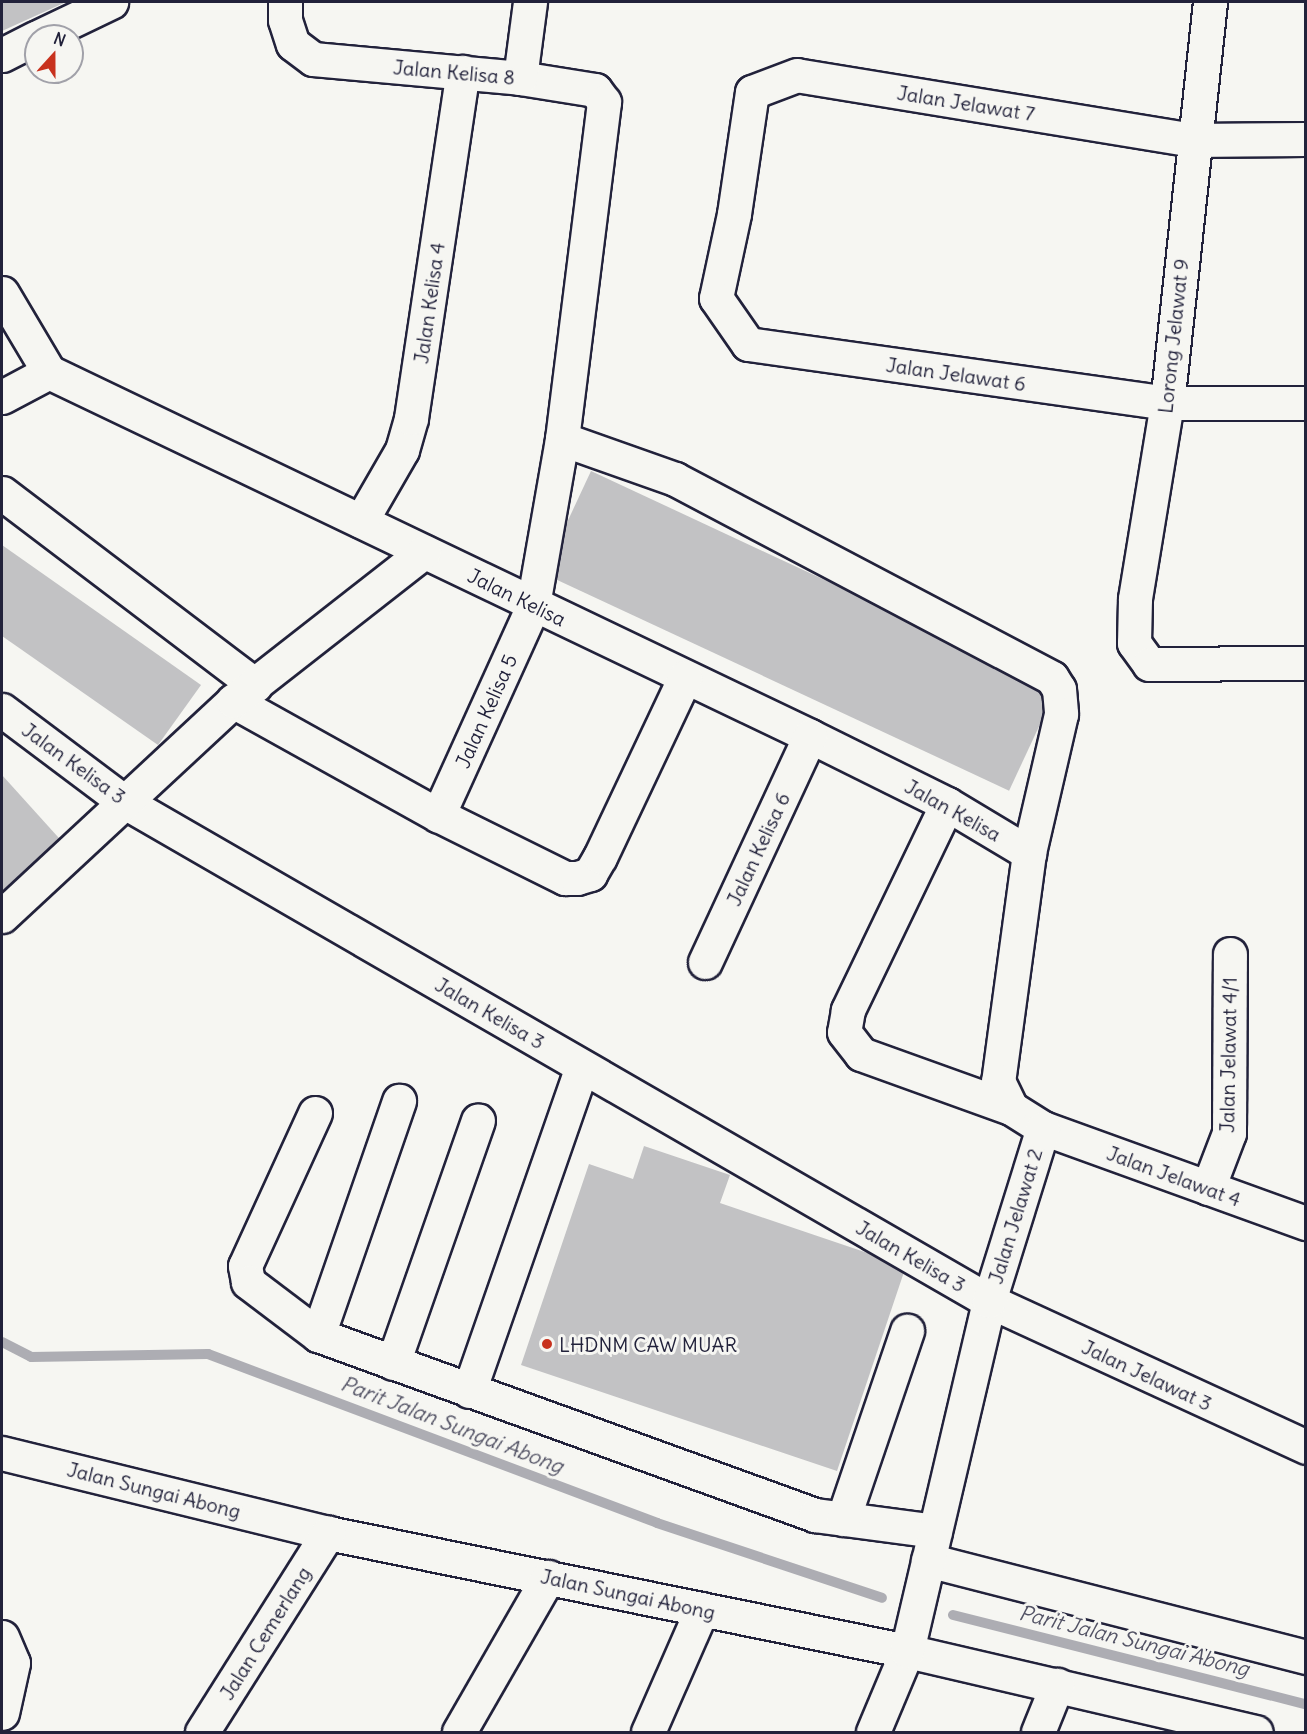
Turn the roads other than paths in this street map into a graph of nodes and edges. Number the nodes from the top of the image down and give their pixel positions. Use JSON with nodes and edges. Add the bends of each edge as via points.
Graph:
{"nodes":[{"id":1,"x":111,"y":2,"type":"edge"},
{"id":2,"x":285,"y":2,"type":"edge"},
{"id":3,"x":530,"y":2,"type":"edge"},
{"id":4,"x":1210,"y":2,"type":"edge"},
{"id":5,"x":65,"y":24,"type":"edge"},
{"id":6,"x":24,"y":44,"type":"edge"},
{"id":7,"x":2,"y":55,"type":"edge"},
{"id":8,"x":463,"y":72,"type":"junction"},
{"id":9,"x":520,"y":78,"type":"junction"},
{"id":10,"x":595,"y":90,"type":"joint"},
{"id":11,"x":1305,"y":139,"type":"edge"},
{"id":12,"x":1193,"y":140,"type":"junction"},
{"id":13,"x":734,"y":214,"type":"joint"},
{"id":14,"x":2,"y":293,"type":"edge"},
{"id":15,"x":49,"y":372,"type":"junction"},
{"id":16,"x":2,"y":397,"type":"edge"},
{"id":17,"x":1167,"y":403,"type":"junction"},
{"id":18,"x":1305,"y":403,"type":"edge"},
{"id":19,"x":562,"y":439,"type":"junction"},
{"id":20,"x":2,"y":493,"type":"edge"},
{"id":21,"x":361,"y":522,"type":"junction"},
{"id":22,"x":424,"y":552,"type":"junction"},
{"id":23,"x":533,"y":606,"type":"junction"},
{"id":24,"x":1305,"y":663,"type":"edge"},
{"id":25,"x":685,"y":676,"type":"junction"},
{"id":26,"x":244,"y":693,"type":"junction"},
{"id":27,"x":2,"y":710,"type":"edge"},
{"id":28,"x":810,"y":736,"type":"junction"},
{"id":29,"x":123,"y":801,"type":"junction"},
{"id":30,"x":947,"y":804,"type":"junction"},
{"id":31,"x":438,"y":815,"type":"junction"},
{"id":32,"x":1029,"y":853,"type":"junction"},
{"id":33,"x":2,"y":916,"type":"edge"},
{"id":34,"x":1230,"y":954,"type":"dead end"},
{"id":35,"x":705,"y":962,"type":"dead end"},
{"id":36,"x":582,"y":1067,"type":"junction"},
{"id":37,"x":399,"y":1101,"type":"dead end"},
{"id":38,"x":1011,"y":1108,"type":"junction"},
{"id":39,"x":315,"y":1113,"type":"dead end"},
{"id":40,"x":478,"y":1119,"type":"dead end"},
{"id":41,"x":1042,"y":1128,"type":"junction"},
{"id":42,"x":1208,"y":1188,"type":"junction"},
{"id":43,"x":1305,"y":1223,"type":"edge"},
{"id":44,"x":989,"y":1301,"type":"junction"},
{"id":45,"x":907,"y":1331,"type":"dead end"},
{"id":46,"x":318,"y":1335,"type":"junction"},
{"id":47,"x":393,"y":1363,"type":"junction"},
{"id":48,"x":469,"y":1391,"type":"junction"},
{"id":49,"x":1305,"y":1447,"type":"edge"},
{"id":50,"x":2,"y":1453,"type":"edge"},
{"id":51,"x":843,"y":1519,"type":"junction"},
{"id":52,"x":328,"y":1533,"type":"junction"},
{"id":53,"x":929,"y":1556,"type":"junction"},
{"id":54,"x":548,"y":1577,"type":"junction"},
{"id":55,"x":702,"y":1609,"type":"junction"},
{"id":56,"x":2,"y":1637,"type":"edge"},
{"id":57,"x":907,"y":1651,"type":"junction"},
{"id":58,"x":1305,"y":1657,"type":"edge"},
{"id":59,"x":1057,"y":1685,"type":"junction"},
{"id":60,"x":2,"y":1713,"type":"edge"},
{"id":61,"x":1189,"y":1725,"type":"edge"},
{"id":62,"x":202,"y":1732,"type":"edge"},
{"id":63,"x":459,"y":1732,"type":"edge"},
{"id":64,"x":648,"y":1732,"type":"edge"},
{"id":65,"x":873,"y":1732,"type":"edge"},
{"id":66,"x":1038,"y":1732,"type":"edge"},
{"id":67,"x":1256,"y":1732,"type":"edge"}],
"edges":[{"from":1,"to":5,"type":"street"},
{"from":2,"to":8,"type":"street","name":"Jalan Kelisa 8","via":[[285,20],[293,44],[313,59]]},
{"from":3,"to":9,"type":"street"},
{"from":4,"to":12,"type":"street","name":"Lorong Jelawat 9"},
{"from":6,"to":7,"type":"street"},
{"from":8,"to":9,"type":"street","name":"Jalan Kelisa 8"},
{"from":8,"to":21,"type":"street","name":"Jalan Kelisa 4","via":[[411,418],[402,450]]},
{"from":9,"to":10,"type":"street","name":"Jalan Kelisa 8"},
{"from":10,"to":19,"type":"street","name":"Jalan Kelisa 5","via":[[602,97],[603,110]]},
{"from":11,"to":12,"type":"street","name":"Jalan Jelawat 7"},
{"from":12,"to":13,"type":"street","name":"Jalan Jelawat 7","via":[[797,75],[752,92]]},
{"from":12,"to":17,"type":"street","name":"Lorong Jelawat 9"},
{"from":13,"to":17,"type":"street","name":"Jalan Jelawat 6","via":[[716,298],[748,344]]},
{"from":14,"to":15,"type":"street"},
{"from":15,"to":16,"type":"street"},
{"from":15,"to":21,"type":"street","name":"Jalan Kelisa"},
{"from":17,"to":18,"type":"street","name":"Jalan Jelawat 6"},
{"from":17,"to":24,"type":"street","name":"Lorong Jelawat 9","via":[[1135,599],[1134,643],[1149,664]]},
{"from":19,"to":23,"type":"street","name":"Jalan Kelisa 5"},
{"from":19,"to":32,"type":"street","via":[[675,478],[1052,678],[1059,688],[1061,714]]},
{"from":20,"to":26,"type":"street"},
{"from":21,"to":22,"type":"street","name":"Jalan Kelisa"},
{"from":22,"to":23,"type":"street","name":"Jalan Kelisa"},
{"from":22,"to":26,"type":"street"},
{"from":23,"to":25,"type":"street","name":"Jalan Kelisa"},
{"from":23,"to":31,"type":"street","name":"Jalan Kelisa 5"},
{"from":25,"to":28,"type":"street","name":"Jalan Kelisa"},
{"from":25,"to":31,"type":"street","via":[[590,874],[565,878]]},
{"from":26,"to":29,"type":"street"},
{"from":26,"to":31,"type":"street"},
{"from":27,"to":29,"type":"street","name":"Jalan Kelisa 3"},
{"from":28,"to":30,"type":"street","name":"Jalan Kelisa"},
{"from":28,"to":35,"type":"street","name":"Jalan Kelisa 6"},
{"from":29,"to":33,"type":"street"},
{"from":29,"to":36,"type":"street","name":"Jalan Kelisa 3"},
{"from":30,"to":32,"type":"street","name":"Jalan Kelisa"},
{"from":30,"to":38,"type":"street","name":"Jalan Jelawat 2","via":[[848,1010],[844,1032],[861,1054]]},
{"from":32,"to":38,"type":"street","via":[[998,1081]]},
{"from":34,"to":42,"type":"street","name":"Jalan Jelawat 4/1","via":[[1229,1133]]},
{"from":36,"to":44,"type":"street","name":"Jalan Kelisa 3"},
{"from":36,"to":48,"type":"street"},
{"from":37,"to":46,"type":"street"},
{"from":38,"to":41,"type":"street","name":"Jalan Jelawat 2"},
{"from":39,"to":46,"type":"street","via":[[245,1266],[248,1282]]},
{"from":40,"to":47,"type":"street"},
{"from":41,"to":42,"type":"street","name":"Jalan Jelawat 4"},
{"from":41,"to":44,"type":"street","name":"Jalan Jelawat 2"},
{"from":42,"to":43,"type":"street","name":"Jalan Jelawat 4"},
{"from":44,"to":49,"type":"street","name":"Jalan Jelawat 3"},
{"from":44,"to":53,"type":"street","name":"Jalan Jelawat 2"},
{"from":45,"to":51,"type":"street"},
{"from":46,"to":47,"type":"street"},
{"from":47,"to":48,"type":"street"},
{"from":48,"to":51,"type":"street","via":[[815,1515]]},
{"from":50,"to":52,"type":"street","name":"Jalan Sungai Abong"},
{"from":51,"to":53,"type":"street"},
{"from":52,"to":54,"type":"street","name":"Jalan Sungai Abong"},
{"from":52,"to":62,"type":"street","name":"Jalan Cemerlang"},
{"from":53,"to":57,"type":"street"},
{"from":53,"to":58,"type":"street"},
{"from":54,"to":55,"type":"street","name":"Jalan Sungai Abong"},
{"from":54,"to":63,"type":"street"},
{"from":55,"to":57,"type":"street","name":"Jalan Sungai Abong"},
{"from":55,"to":64,"type":"street"},
{"from":56,"to":60,"type":"street","via":[[13,1663]]},
{"from":57,"to":59,"type":"street","name":"Jalan Sungai Abong"},
{"from":57,"to":65,"type":"street"},
{"from":59,"to":61,"type":"street","name":"Jalan Sungai Abong"},
{"from":59,"to":66,"type":"street"},
{"from":61,"to":67,"type":"street","name":"Jalan Sungai Abong"}]}
